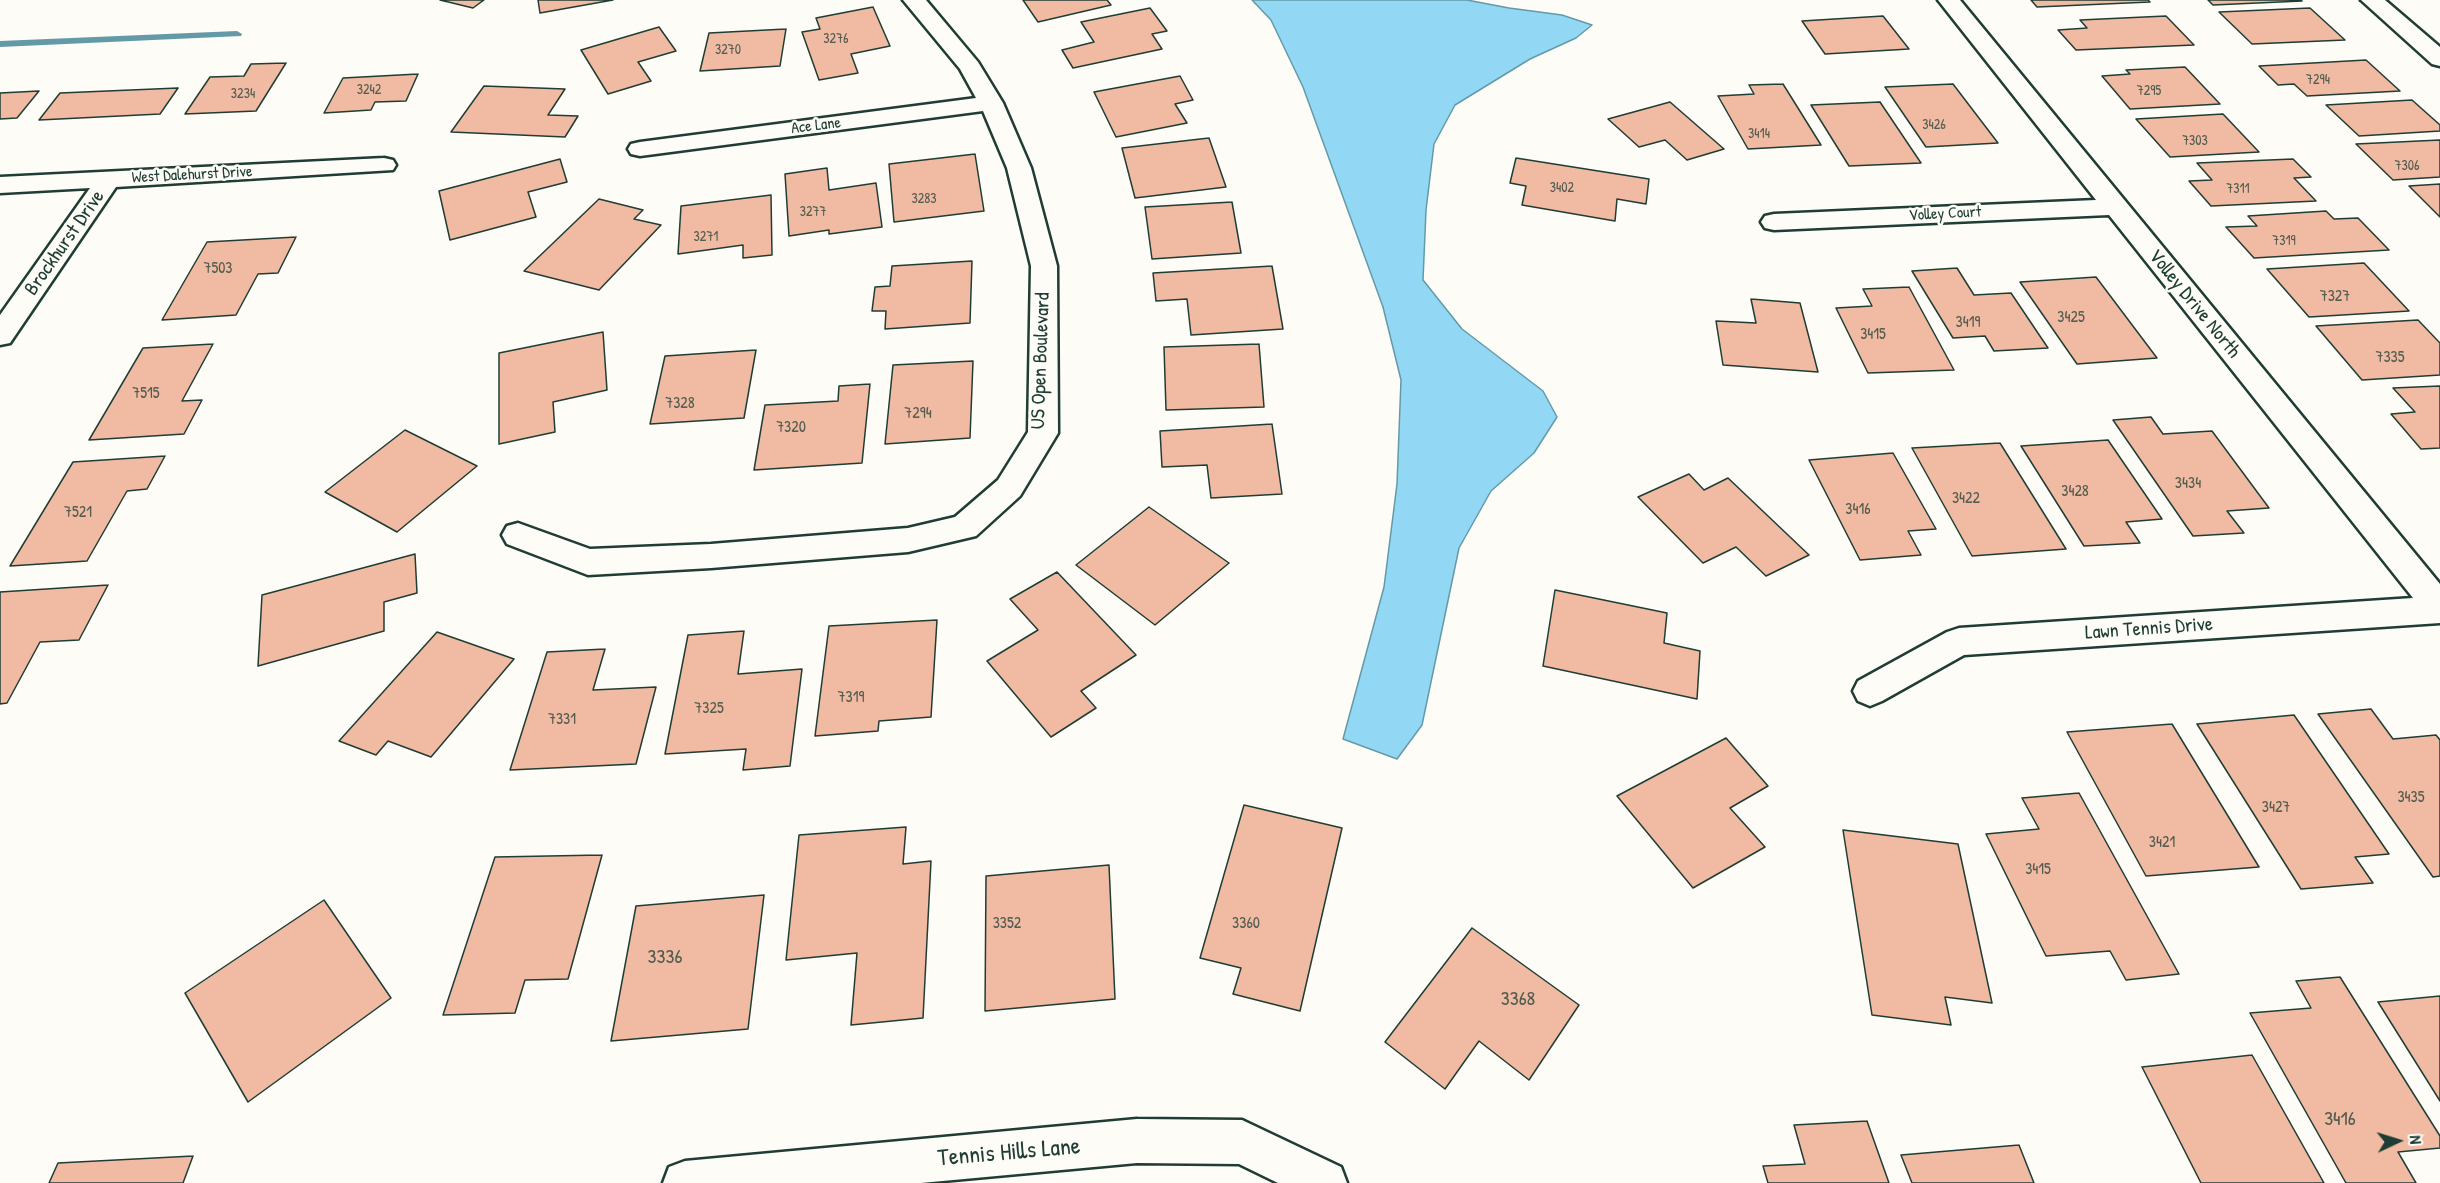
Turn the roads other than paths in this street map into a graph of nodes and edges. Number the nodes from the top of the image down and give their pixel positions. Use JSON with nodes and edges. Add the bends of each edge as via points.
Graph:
{"nodes":[{"id":1,"x":914,"y":0,"type":"edge"},
{"id":2,"x":1949,"y":0,"type":"edge"},
{"id":3,"x":2372,"y":0,"type":"edge"},
{"id":4,"x":2440,"y":59,"type":"edge"},
{"id":5,"x":991,"y":103,"type":"junction"},
{"id":6,"x":640,"y":148,"type":"dead end"},
{"id":7,"x":384,"y":165,"type":"dead end"},
{"id":8,"x":109,"y":179,"type":"junction"},
{"id":9,"x":0,"y":184,"type":"edge"},
{"id":10,"x":2115,"y":207,"type":"junction"},
{"id":11,"x":1774,"y":222,"type":"dead end"},
{"id":12,"x":0,"y":336,"type":"edge"},
{"id":13,"x":518,"y":535,"type":"dead end"},
{"id":14,"x":2440,"y":609,"type":"edge"},
{"id":15,"x":1870,"y":691,"type":"dead end"},
{"id":16,"x":685,"y":1183,"type":"edge"},
{"id":17,"x":1325,"y":1183,"type":"edge"}],
"edges":[{"from":1,"to":5,"type":"street","name":"US Open Boulevard","via":[[970,67]]},
{"from":2,"to":10,"type":"street","name":"Volley Drive North"},
{"from":3,"to":4,"type":"street"},
{"from":5,"to":6,"type":"street","name":"Ace Lane"},
{"from":5,"to":13,"type":"street","name":"US Open Boulevard","via":[[1019,168],[1044,266],[1043,433],[1009,488],[965,527],[908,540],[588,562]]},
{"from":7,"to":8,"type":"street","name":"West Dalehurst Drive"},
{"from":8,"to":9,"type":"street","name":"West Dalehurst Drive"},
{"from":8,"to":12,"type":"street","name":"Brockhurst Drive"},
{"from":10,"to":11,"type":"street","name":"Volley Court"},
{"from":10,"to":14,"type":"street","name":"Volley Drive North"},
{"from":14,"to":15,"type":"street","name":"Lawn Tennis Drive","via":[[1959,642]]},
{"from":16,"to":17,"type":"street","name":"Tennis Hills Lane","via":[[1160,1141],[1242,1142]]}]}
